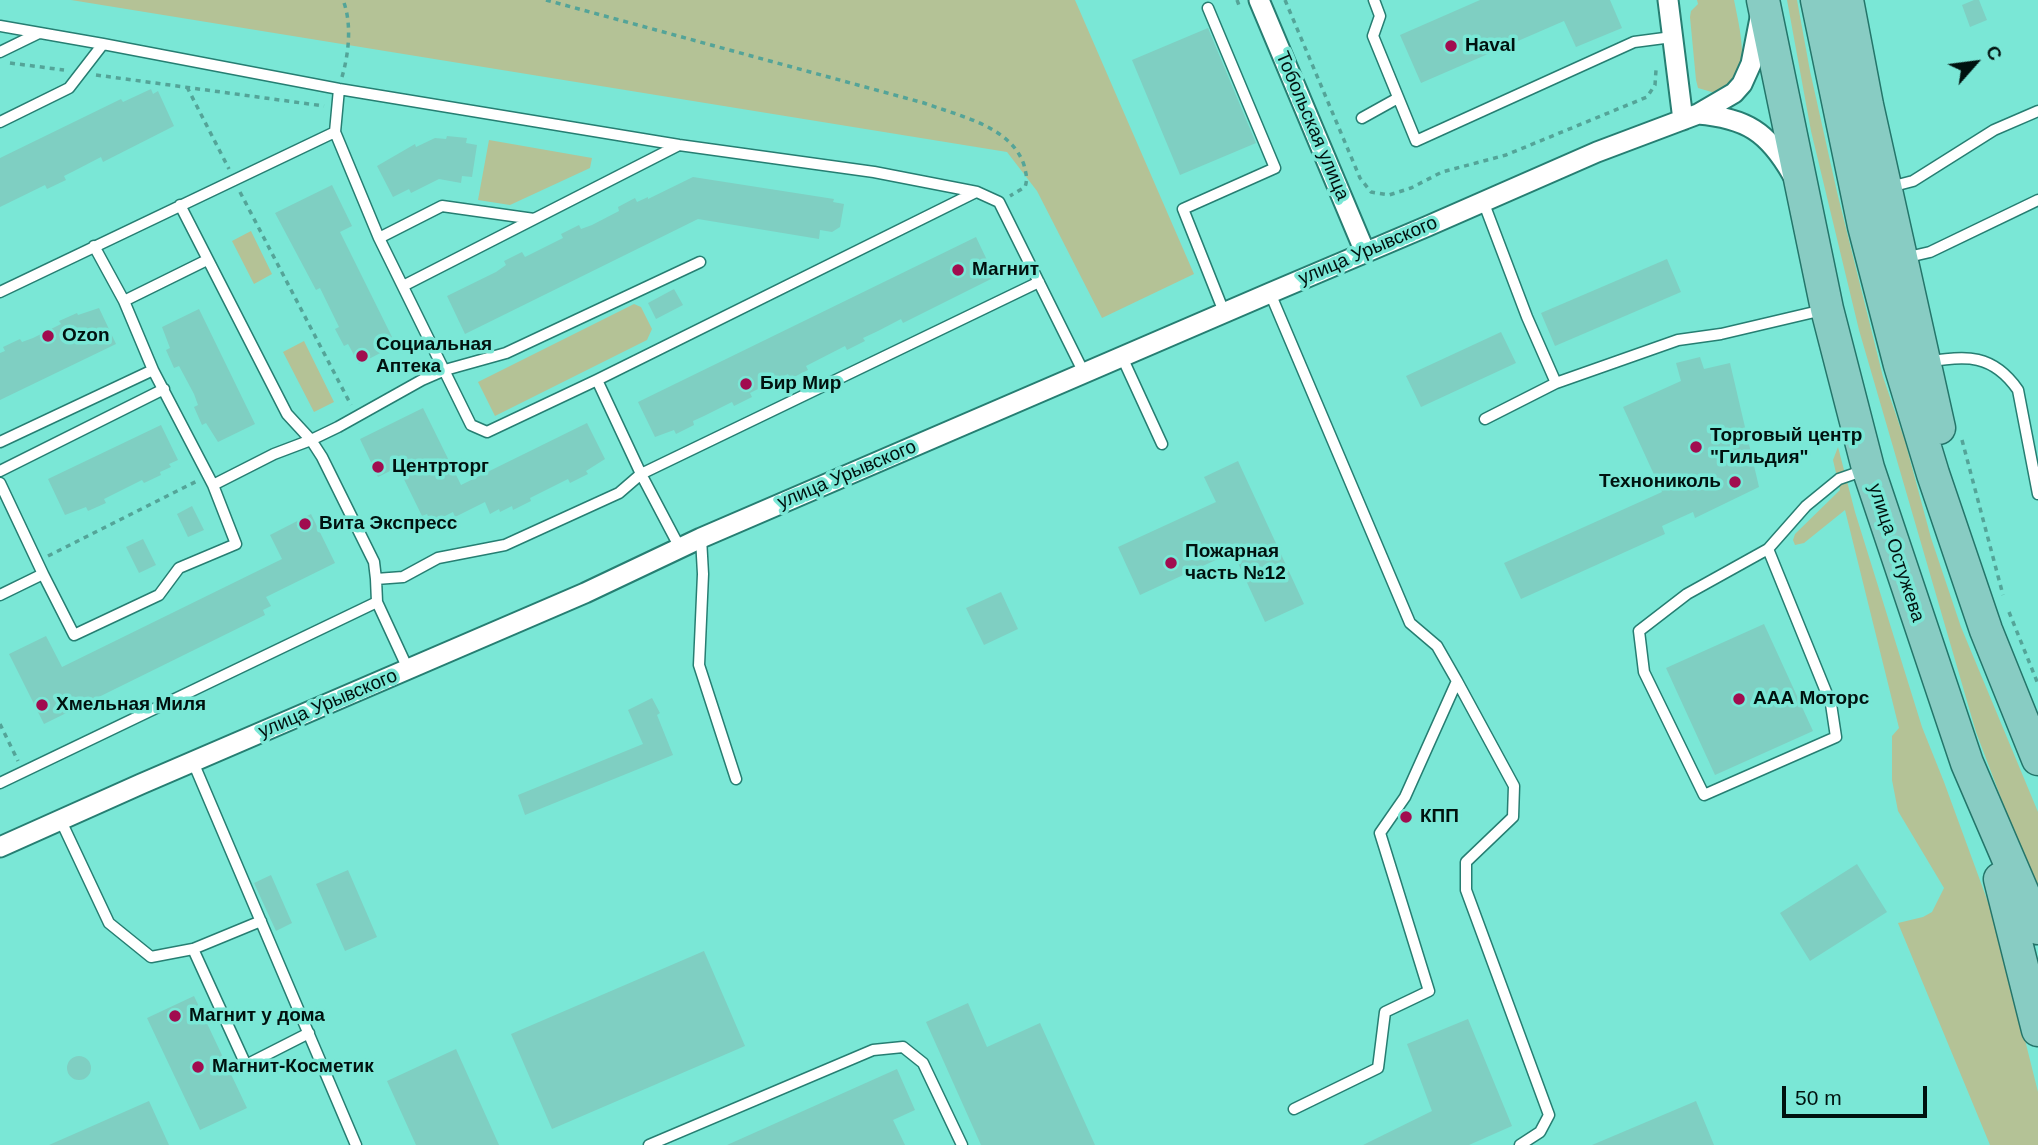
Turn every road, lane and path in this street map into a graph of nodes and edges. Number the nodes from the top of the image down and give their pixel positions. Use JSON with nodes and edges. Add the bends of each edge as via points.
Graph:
{"nodes":[{"id":1,"x":343,"y":0,"type":"edge"},
{"id":2,"x":546,"y":0,"type":"edge"},
{"id":3,"x":1259,"y":0,"type":"edge"},
{"id":4,"x":1374,"y":0,"type":"edge"},
{"id":5,"x":1668,"y":0,"type":"edge"},
{"id":6,"x":1763,"y":0,"type":"edge"},
{"id":7,"x":1817,"y":0,"type":"edge"},
{"id":8,"x":1847,"y":0,"type":"edge"},
{"id":9,"x":1208,"y":8,"type":"dead end"},
{"id":10,"x":0,"y":26,"type":"edge"},
{"id":11,"x":40,"y":33,"type":"junction"},
{"id":12,"x":1672,"y":37,"type":"junction"},
{"id":13,"x":103,"y":44,"type":"junction"},
{"id":14,"x":0,"y":52,"type":"edge"},
{"id":15,"x":0,"y":62,"type":"edge"},
{"id":16,"x":81,"y":73,"type":"junction"},
{"id":17,"x":187,"y":87,"type":"junction"},
{"id":18,"x":339,"y":89,"type":"junction"},
{"id":19,"x":1398,"y":98,"type":"junction"},
{"id":20,"x":337,"y":108,"type":"junction"},
{"id":21,"x":2038,"y":111,"type":"edge"},
{"id":22,"x":1691,"y":117,"type":"junction"},
{"id":23,"x":1363,"y":118,"type":"dead end"},
{"id":24,"x":0,"y":122,"type":"edge"},
{"id":25,"x":335,"y":132,"type":"junction"},
{"id":26,"x":679,"y":145,"type":"junction"},
{"id":27,"x":234,"y":180,"type":"junction"},
{"id":28,"x":1886,"y":188,"type":"junction"},
{"id":29,"x":977,"y":192,"type":"junction"},
{"id":30,"x":1805,"y":198,"type":"junction"},
{"id":31,"x":2038,"y":200,"type":"edge"},
{"id":32,"x":1483,"y":201,"type":"junction"},
{"id":33,"x":999,"y":202,"type":"junction"},
{"id":34,"x":180,"y":205,"type":"junction"},
{"id":35,"x":535,"y":219,"type":"junction"},
{"id":36,"x":379,"y":238,"type":"junction"},
{"id":37,"x":94,"y":246,"type":"junction"},
{"id":38,"x":1365,"y":252,"type":"junction"},
{"id":39,"x":1902,"y":258,"type":"junction"},
{"id":40,"x":207,"y":260,"type":"junction"},
{"id":41,"x":699,"y":262,"type":"dead end"},
{"id":42,"x":1039,"y":282,"type":"junction"},
{"id":43,"x":403,"y":286,"type":"junction"},
{"id":44,"x":0,"y":292,"type":"edge"},
{"id":45,"x":1270,"y":293,"type":"junction"},
{"id":46,"x":124,"y":301,"type":"junction"},
{"id":47,"x":1827,"y":309,"type":"junction"},
{"id":48,"x":1224,"y":313,"type":"junction"},
{"id":49,"x":1122,"y":357,"type":"junction"},
{"id":50,"x":1924,"y":363,"type":"junction"},
{"id":51,"x":153,"y":370,"type":"junction"},
{"id":52,"x":445,"y":370,"type":"junction"},
{"id":53,"x":1084,"y":373,"type":"junction"},
{"id":54,"x":597,"y":380,"type":"junction"},
{"id":55,"x":1556,"y":383,"type":"junction"},
{"id":56,"x":164,"y":389,"type":"junction"},
{"id":57,"x":357,"y":416,"type":"junction"},
{"id":58,"x":1485,"y":419,"type":"dead end"},
{"id":59,"x":311,"y":440,"type":"junction"},
{"id":60,"x":0,"y":442,"type":"edge"},
{"id":61,"x":1162,"y":444,"type":"dead end"},
{"id":62,"x":1868,"y":468,"type":"junction"},
{"id":63,"x":0,"y":471,"type":"edge"},
{"id":64,"x":641,"y":474,"type":"junction"},
{"id":65,"x":211,"y":480,"type":"junction"},
{"id":66,"x":0,"y":483,"type":"edge"},
{"id":67,"x":2038,"y":494,"type":"edge"},
{"id":68,"x":701,"y":538,"type":"junction"},
{"id":69,"x":680,"y":548,"type":"junction"},
{"id":70,"x":1768,"y":549,"type":"junction"},
{"id":71,"x":37,"y":562,"type":"junction"},
{"id":72,"x":43,"y":574,"type":"junction"},
{"id":73,"x":376,"y":579,"type":"junction"},
{"id":74,"x":0,"y":595,"type":"edge"},
{"id":75,"x":377,"y":601,"type":"junction"},
{"id":76,"x":1986,"y":630,"type":"junction"},
{"id":77,"x":408,"y":669,"type":"junction"},
{"id":78,"x":1457,"y":681,"type":"junction"},
{"id":79,"x":0,"y":724,"type":"edge"},
{"id":80,"x":2038,"y":759,"type":"edge"},
{"id":81,"x":193,"y":762,"type":"junction"},
{"id":82,"x":1967,"y":764,"type":"junction"},
{"id":83,"x":24,"y":772,"type":"junction"},
{"id":84,"x":736,"y":779,"type":"dead end"},
{"id":85,"x":0,"y":783,"type":"edge"},
{"id":86,"x":61,"y":821,"type":"junction"},
{"id":87,"x":0,"y":847,"type":"edge"},
{"id":88,"x":261,"y":921,"type":"junction"},
{"id":89,"x":2038,"y":929,"type":"edge"},
{"id":90,"x":193,"y":948,"type":"junction"},
{"id":91,"x":2038,"y":1030,"type":"edge"},
{"id":92,"x":309,"y":1032,"type":"junction"},
{"id":93,"x":1294,"y":1109,"type":"dead end"},
{"id":94,"x":356,"y":1145,"type":"edge"},
{"id":95,"x":649,"y":1145,"type":"edge"},
{"id":96,"x":962,"y":1145,"type":"edge"},
{"id":97,"x":1520,"y":1145,"type":"edge"}],
"edges":[{"from":1,"to":18,"type":"path","via":[[347,59]]},
{"from":2,"to":33,"type":"path","via":[[924,103],[979,123],[1008,139],[1021,156],[1028,178],[1025,187]]},
{"from":3,"to":38,"type":"street","name":"Тобольская улица"},
{"from":4,"to":19,"type":"lane","via":[[1380,16],[1373,36]]},
{"from":5,"to":12,"type":"street"},
{"from":6,"to":22,"type":"street","name":"улица Урывского","via":[[1755,50],[1742,85]]},
{"from":6,"to":30,"type":"main road","name":"улица Остужева"},
{"from":7,"to":76,"type":"main road","via":[[1864,226],[1900,365]]},
{"from":8,"to":28,"type":"main road"},
{"from":9,"to":48,"type":"lane","via":[[1275,168],[1183,209]]},
{"from":10,"to":11,"type":"lane"},
{"from":11,"to":13,"type":"lane"},
{"from":11,"to":14,"type":"lane"},
{"from":12,"to":19,"type":"lane","via":[[1634,43],[1416,141]]},
{"from":12,"to":22,"type":"street"},
{"from":13,"to":16,"type":"lane"},
{"from":13,"to":18,"type":"lane"},
{"from":15,"to":16,"type":"path"},
{"from":16,"to":17,"type":"path"},
{"from":16,"to":24,"type":"lane","via":[[69,88]]},
{"from":17,"to":20,"type":"path"},
{"from":17,"to":27,"type":"path"},
{"from":18,"to":20,"type":"lane"},
{"from":18,"to":26,"type":"lane"},
{"from":19,"to":23,"type":"lane"},
{"from":20,"to":25,"type":"lane"},
{"from":21,"to":28,"type":"lane","via":[[1994,131],[1913,181]]},
{"from":22,"to":30,"type":"street","via":[[1734,119],[1755,130],[1779,153]]},
{"from":22,"to":32,"type":"street","name":"улица Урывского"},
{"from":25,"to":27,"type":"lane"},
{"from":25,"to":36,"type":"lane"},
{"from":26,"to":29,"type":"lane","via":[[874,172]]},
{"from":26,"to":35,"type":"lane"},
{"from":27,"to":34,"type":"lane"},
{"from":27,"to":57,"type":"path"},
{"from":28,"to":39,"type":"main road"},
{"from":29,"to":33,"type":"lane"},
{"from":29,"to":54,"type":"lane"},
{"from":30,"to":47,"type":"main road","name":"улица Остужева"},
{"from":31,"to":39,"type":"lane","via":[[1930,252]]},
{"from":32,"to":38,"type":"street","name":"улица Урывского"},
{"from":32,"to":55,"type":"lane"},
{"from":33,"to":42,"type":"lane"},
{"from":34,"to":37,"type":"lane"},
{"from":34,"to":40,"type":"lane"},
{"from":35,"to":36,"type":"lane","via":[[442,206]]},
{"from":35,"to":43,"type":"lane"},
{"from":36,"to":43,"type":"lane"},
{"from":37,"to":44,"type":"lane"},
{"from":37,"to":46,"type":"lane"},
{"from":38,"to":45,"type":"street","name":"улица Урывского"},
{"from":39,"to":50,"type":"main road"},
{"from":40,"to":46,"type":"lane"},
{"from":40,"to":59,"type":"lane","via":[[287,414]]},
{"from":41,"to":52,"type":"lane","via":[[506,354]]},
{"from":42,"to":53,"type":"lane"},
{"from":42,"to":64,"type":"lane"},
{"from":43,"to":52,"type":"lane"},
{"from":45,"to":48,"type":"street","name":"улица Урывского"},
{"from":45,"to":78,"type":"lane","via":[[1410,623],[1437,646]]},
{"from":46,"to":51,"type":"lane"},
{"from":47,"to":55,"type":"lane","via":[[1678,340]]},
{"from":47,"to":62,"type":"main road","name":"улица Остужева"},
{"from":48,"to":49,"type":"street","name":"улица Урывского"},
{"from":49,"to":53,"type":"street","name":"улица Урывского"},
{"from":49,"to":61,"type":"lane"},
{"from":50,"to":67,"type":"lane","via":[[1957,357],[1979,360],[2009,377],[2018,390]]},
{"from":50,"to":76,"type":"main road"},
{"from":51,"to":56,"type":"lane"},
{"from":51,"to":60,"type":"lane"},
{"from":52,"to":54,"type":"lane","via":[[471,425],[487,432]]},
{"from":52,"to":57,"type":"lane"},
{"from":53,"to":68,"type":"street","name":"улица Урывского"},
{"from":54,"to":64,"type":"lane"},
{"from":55,"to":58,"type":"lane"},
{"from":56,"to":63,"type":"lane"},
{"from":56,"to":65,"type":"lane"},
{"from":57,"to":59,"type":"lane"},
{"from":59,"to":65,"type":"lane"},
{"from":59,"to":73,"type":"lane","via":[[374,562]]},
{"from":62,"to":70,"type":"lane","via":[[1830,486]]},
{"from":62,"to":82,"type":"main road","name":"улица Остужева"},
{"from":64,"to":69,"type":"lane"},
{"from":64,"to":73,"type":"lane","via":[[619,493],[505,545],[438,558],[403,577]]},
{"from":65,"to":71,"type":"path"},
{"from":65,"to":72,"type":"lane","via":[[236,544],[179,568],[159,595],[74,635]]},
{"from":66,"to":71,"type":"lane"},
{"from":68,"to":69,"type":"street","name":"улица Урывского"},
{"from":68,"to":84,"type":"lane","via":[[699,665]]},
{"from":69,"to":77,"type":"street","name":"улица Урывского"},
{"from":70,"to":70,"type":"lane","via":[[1831,704],[1836,737],[1704,795],[1644,672],[1639,631],[1687,594]]},
{"from":71,"to":72,"type":"lane"},
{"from":72,"to":74,"type":"lane"},
{"from":73,"to":75,"type":"lane"},
{"from":75,"to":77,"type":"lane"},
{"from":75,"to":83,"type":"lane"},
{"from":76,"to":80,"type":"main road"},
{"from":77,"to":81,"type":"street","name":"улица Урывского"},
{"from":78,"to":93,"type":"lane","via":[[1405,797],[1380,833],[1429,990],[1385,1012],[1378,1068]]},
{"from":78,"to":97,"type":"lane","via":[[1514,786],[1513,817],[1466,862],[1465,890],[1549,1115],[1540,1132]]},
{"from":79,"to":83,"type":"path"},
{"from":81,"to":86,"type":"street","name":"улица Урывского"},
{"from":81,"to":88,"type":"lane"},
{"from":82,"to":89,"type":"main road","name":"улица Остужева"},
{"from":82,"to":91,"type":"main road"},
{"from":83,"to":85,"type":"lane"},
{"from":86,"to":87,"type":"street","name":"улица Урывского"},
{"from":86,"to":90,"type":"lane","via":[[109,923],[150,957]]},
{"from":88,"to":90,"type":"lane"},
{"from":88,"to":92,"type":"lane"},
{"from":90,"to":92,"type":"lane","via":[[246,1065]]},
{"from":92,"to":94,"type":"lane"},
{"from":95,"to":96,"type":"lane","via":[[873,1050],[904,1047],[923,1063]]}]}
